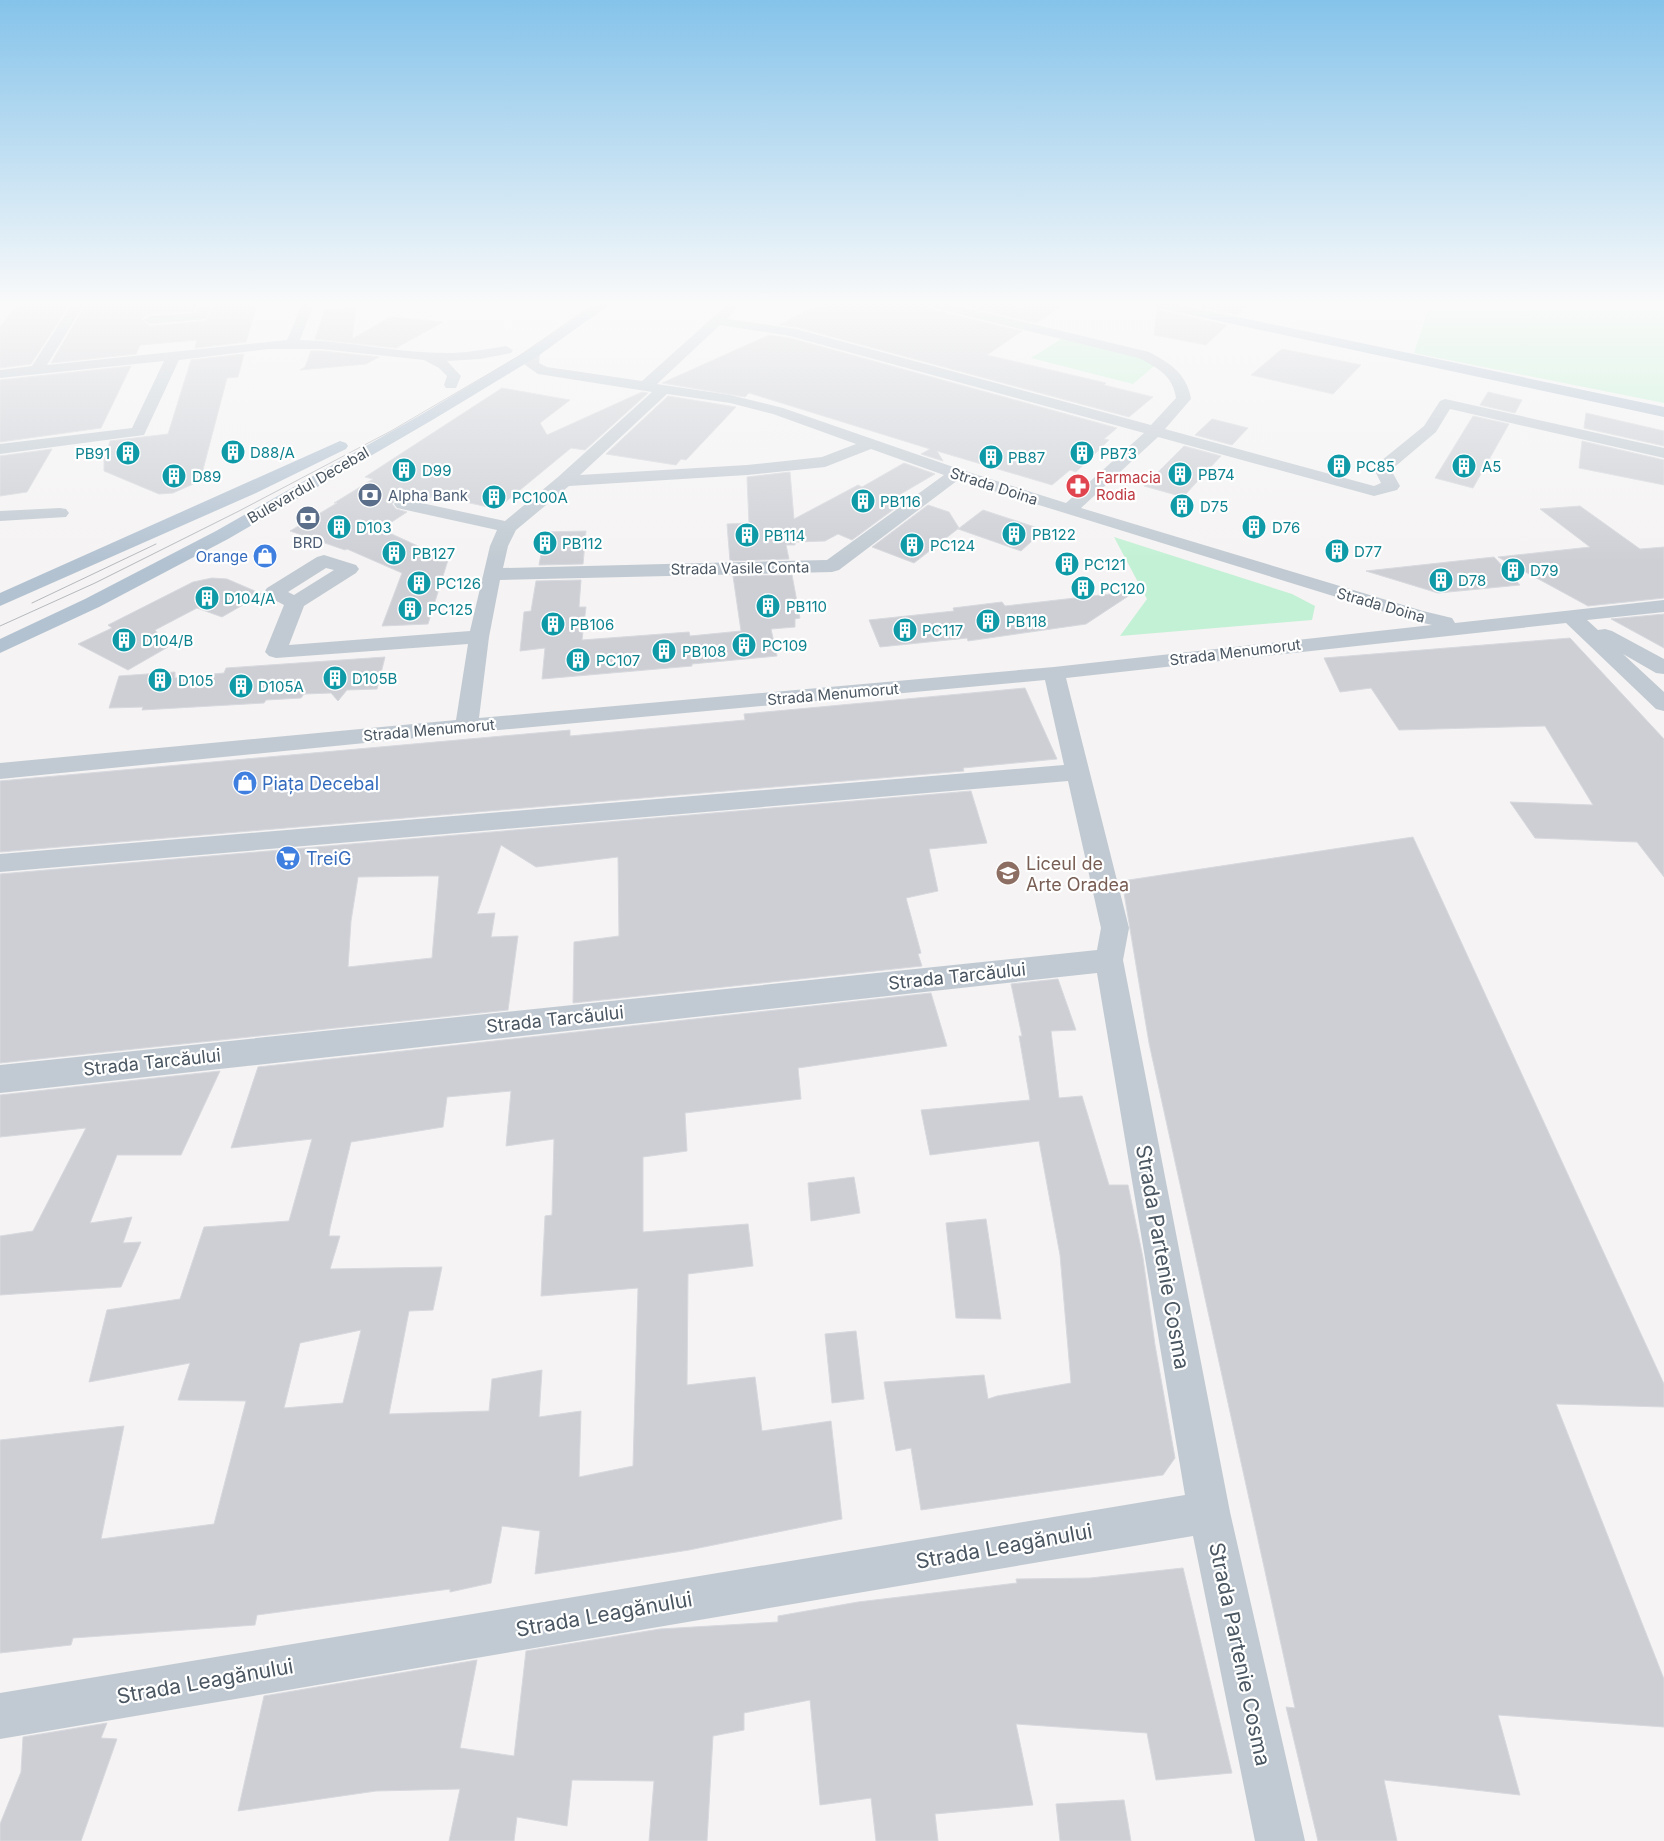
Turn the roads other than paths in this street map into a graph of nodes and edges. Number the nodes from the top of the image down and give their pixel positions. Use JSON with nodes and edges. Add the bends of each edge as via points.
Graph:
{"nodes":[{"id":1,"x":158,"y":390,"type":"edge"},
{"id":2,"x":442,"y":390,"type":"edge"},
{"id":3,"x":472,"y":390,"type":"edge"},
{"id":4,"x":652,"y":390,"type":"edge"},
{"id":5,"x":673,"y":390,"type":"edge"},
{"id":6,"x":1001,"y":390,"type":"edge"},
{"id":7,"x":1183,"y":390,"type":"edge"},
{"id":8,"x":1561,"y":390,"type":"edge"},
{"id":9,"x":1664,"y":412,"type":"edge"},
{"id":10,"x":380,"y":425,"type":"dead end"},
{"id":11,"x":1154,"y":432,"type":"junction"},
{"id":12,"x":354,"y":438,"type":"dead end"},
{"id":13,"x":871,"y":444,"type":"junction"},
{"id":14,"x":0,"y":449,"type":"edge"},
{"id":15,"x":1664,"y":453,"type":"edge"},
{"id":16,"x":956,"y":474,"type":"junction"},
{"id":17,"x":564,"y":481,"type":"junction"},
{"id":18,"x":403,"y":504,"type":"dead end"},
{"id":19,"x":1070,"y":510,"type":"junction"},
{"id":20,"x":60,"y":513,"type":"dead end"},
{"id":21,"x":0,"y":516,"type":"edge"},
{"id":22,"x":508,"y":527,"type":"junction"},
{"id":23,"x":492,"y":574,"type":"junction"},
{"id":24,"x":1331,"y":590,"type":"junction"},
{"id":25,"x":0,"y":600,"type":"edge"},
{"id":26,"x":295,"y":603,"type":"dead end"},
{"id":27,"x":1664,"y":606,"type":"edge"},
{"id":28,"x":1571,"y":616,"type":"junction"},
{"id":29,"x":1348,"y":625,"type":"junction"},
{"id":30,"x":1466,"y":626,"type":"junction"},
{"id":31,"x":479,"y":637,"type":"junction"},
{"id":32,"x":4,"y":646,"type":"edge"},
{"id":33,"x":1664,"y":668,"type":"edge"},
{"id":34,"x":1054,"y":673,"type":"junction"},
{"id":35,"x":1664,"y":694,"type":"edge"},
{"id":36,"x":1664,"y":704,"type":"edge"},
{"id":37,"x":466,"y":726,"type":"junction"},
{"id":38,"x":0,"y":771,"type":"edge"},
{"id":39,"x":1078,"y":772,"type":"junction"},
{"id":40,"x":0,"y":863,"type":"edge"},
{"id":41,"x":1109,"y":960,"type":"junction"},
{"id":42,"x":0,"y":1079,"type":"edge"},
{"id":43,"x":1209,"y":1512,"type":"junction"},
{"id":44,"x":0,"y":1716,"type":"edge"},
{"id":45,"x":1280,"y":1841,"type":"edge"}],
"edges":[{"from":1,"to":14,"type":"street","via":[[138,432]]},
{"from":2,"to":10,"type":"main road","name":"Bulevardul Decebal"},
{"from":3,"to":32,"type":"main road","name":"Bulevardul Decebal","via":[[222,535]]},
{"from":4,"to":17,"type":"street"},
{"from":5,"to":13,"type":"street","name":"Strada Doina","via":[[761,406]]},
{"from":6,"to":11,"type":"street"},
{"from":7,"to":11,"type":"street","via":[[1184,399]]},
{"from":8,"to":9,"type":"main road"},
{"from":11,"to":15,"type":"street","via":[[1374,491],[1391,486],[1382,469],[1430,429],[1444,404]]},
{"from":11,"to":19,"type":"street"},
{"from":12,"to":25,"type":"main road","name":"Bulevardul Decebal","via":[[250,489]]},
{"from":13,"to":16,"type":"street","name":"Strada Doina"},
{"from":13,"to":17,"type":"street","via":[[825,462]]},
{"from":16,"to":19,"type":"street","name":"Strada Doina"},
{"from":16,"to":23,"type":"street","name":"Strada Vasile Conta","via":[[832,566]]},
{"from":17,"to":22,"type":"street"},
{"from":18,"to":22,"type":"street"},
{"from":19,"to":24,"type":"street","name":"Strada Doina"},
{"from":20,"to":21,"type":"street"},
{"from":22,"to":23,"type":"street"},
{"from":23,"to":31,"type":"street"},
{"from":24,"to":29,"type":"street","via":[[1345,605]]},
{"from":24,"to":30,"type":"street","name":"Strada Doina","via":[[1418,616]]},
{"from":26,"to":31,"type":"street","via":[[276,652]]},
{"from":27,"to":28,"type":"street","name":"Strada Menumorut"},
{"from":28,"to":30,"type":"street","name":"Strada Menumorut"},
{"from":28,"to":33,"type":"street"},
{"from":28,"to":36,"type":"street"},
{"from":29,"to":30,"type":"street","name":"Strada Menumorut"},
{"from":29,"to":34,"type":"street","name":"Strada Menumorut"},
{"from":31,"to":37,"type":"street"},
{"from":34,"to":37,"type":"street","name":"Strada Menumorut"},
{"from":34,"to":39,"type":"street","name":"Strada Partenie Cosma"},
{"from":35,"to":36,"type":"street"},
{"from":37,"to":38,"type":"street","name":"Strada Menumorut"},
{"from":39,"to":40,"type":"street"},
{"from":39,"to":41,"type":"street","name":"Strada Partenie Cosma","via":[[1114,928]]},
{"from":41,"to":42,"type":"street","name":"Strada Tarcăului"},
{"from":41,"to":43,"type":"street","name":"Strada Partenie Cosma"},
{"from":43,"to":44,"type":"street","name":"Strada Leagănului"},
{"from":43,"to":45,"type":"street","name":"Strada Partenie Cosma"}]}
